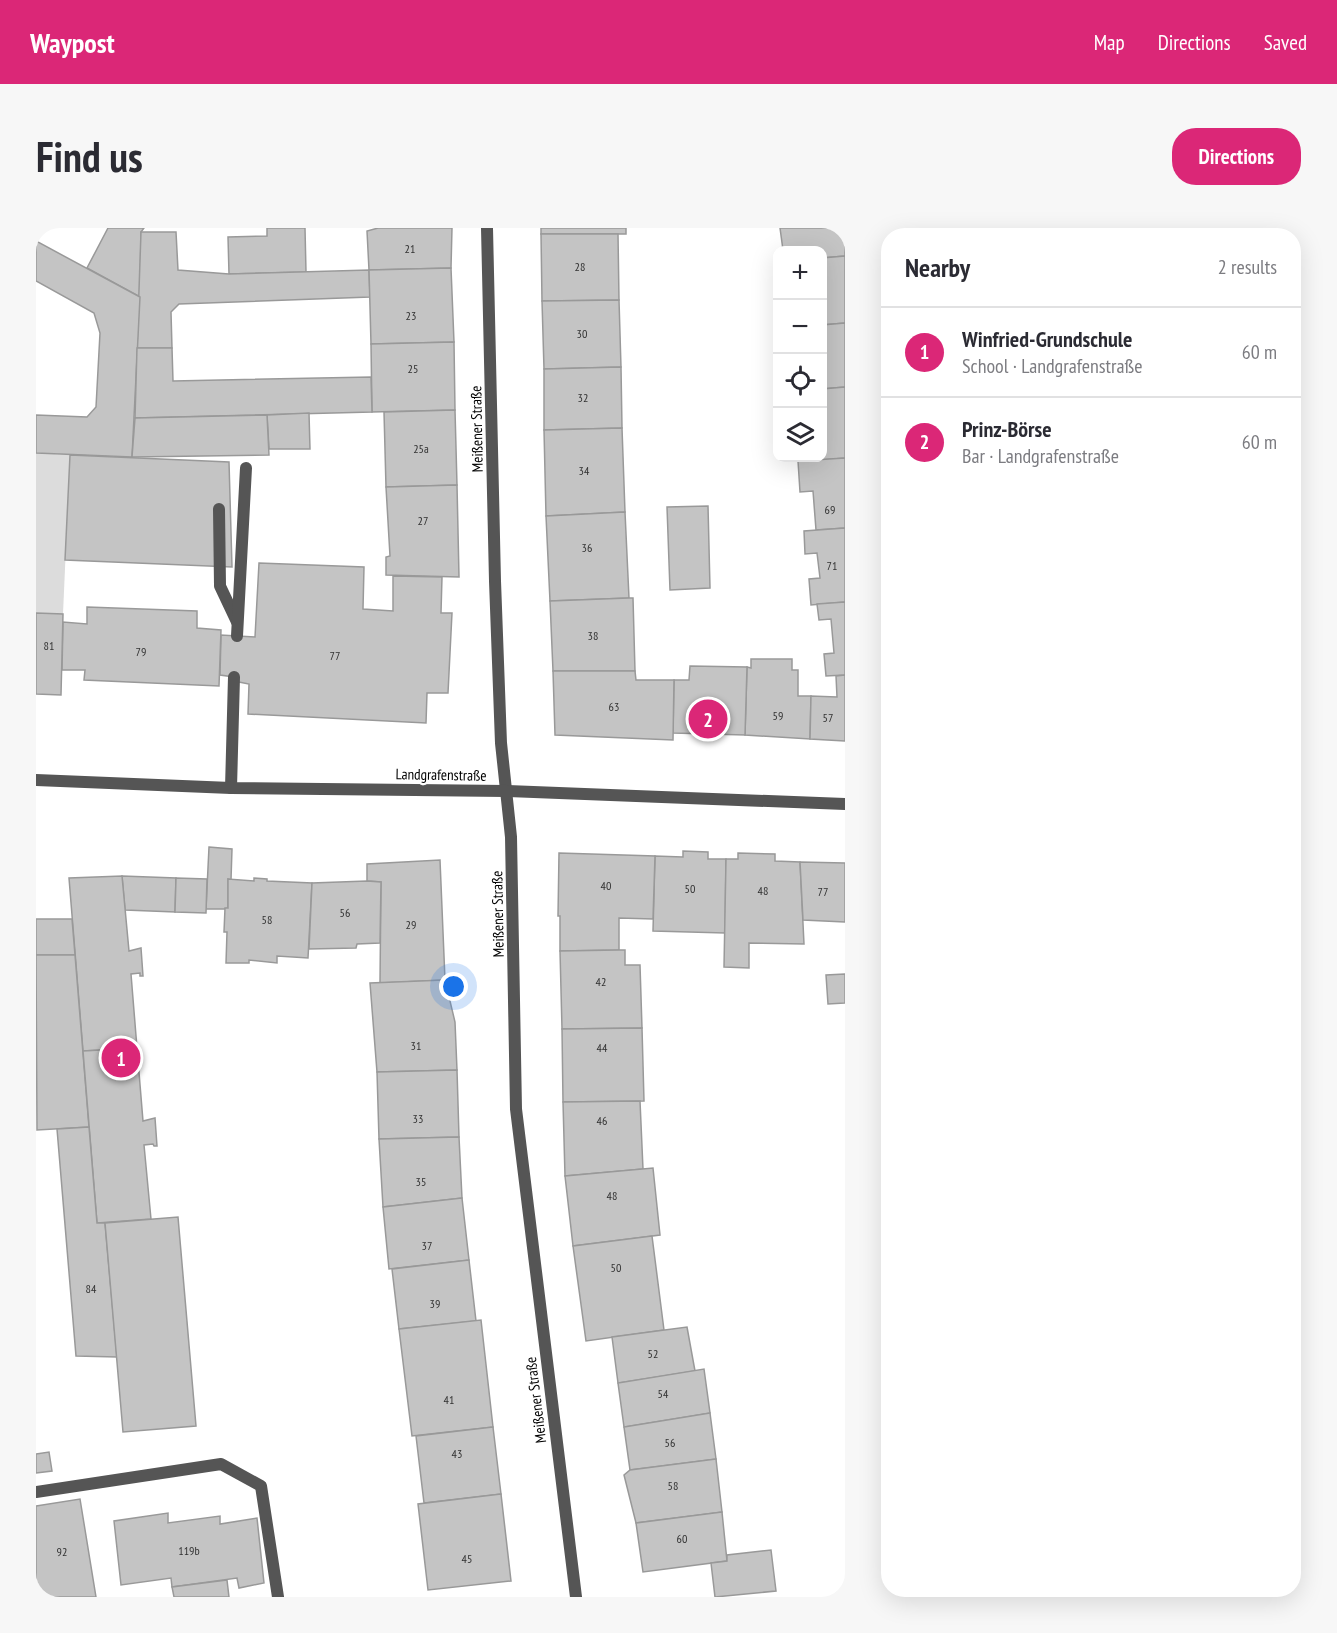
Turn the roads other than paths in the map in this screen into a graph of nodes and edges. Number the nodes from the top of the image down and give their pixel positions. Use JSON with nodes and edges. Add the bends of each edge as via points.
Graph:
{"nodes":[{"id":1,"x":487,"y":228,"type":"edge"},
{"id":2,"x":246,"y":468,"type":"dead end"},
{"id":3,"x":219,"y":509,"type":"dead end"},
{"id":4,"x":237,"y":623,"type":"junction"},
{"id":5,"x":237,"y":636,"type":"dead end"},
{"id":6,"x":234,"y":677,"type":"dead end"},
{"id":7,"x":36,"y":780,"type":"edge"},
{"id":8,"x":231,"y":788,"type":"junction"},
{"id":9,"x":506,"y":791,"type":"junction"},
{"id":10,"x":845,"y":804,"type":"edge"},
{"id":11,"x":36,"y":1492,"type":"edge"},
{"id":12,"x":278,"y":1597,"type":"edge"},
{"id":13,"x":576,"y":1597,"type":"edge"}],
"edges":[{"from":1,"to":9,"type":"street","name":"Meißener Straße","via":[[495,582]]},
{"from":2,"to":4,"type":"street"},
{"from":3,"to":4,"type":"street","via":[[220,586]]},
{"from":4,"to":5,"type":"street"},
{"from":6,"to":8,"type":"street"},
{"from":7,"to":8,"type":"street","name":"Landgrafenstraße"},
{"from":8,"to":9,"type":"street","name":"Landgrafenstraße"},
{"from":9,"to":10,"type":"street","name":"Landgrafenstraße"},
{"from":9,"to":13,"type":"street","name":"Meißener Straße","via":[[511,837],[516,1109]]},
{"from":11,"to":12,"type":"street","via":[[221,1464],[261,1486]]}]}
